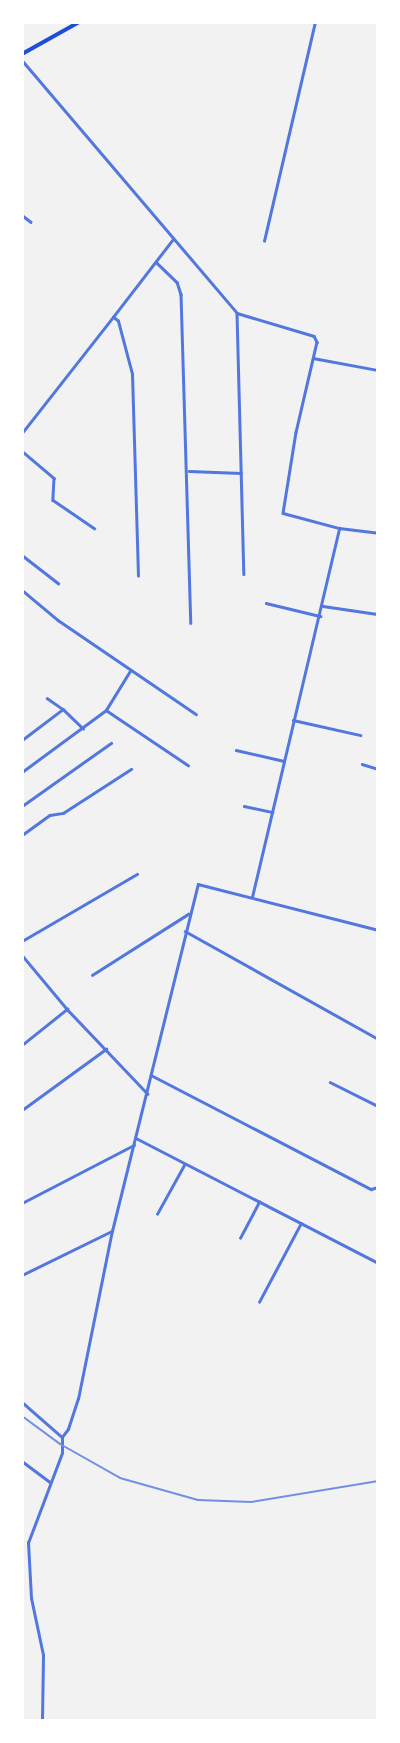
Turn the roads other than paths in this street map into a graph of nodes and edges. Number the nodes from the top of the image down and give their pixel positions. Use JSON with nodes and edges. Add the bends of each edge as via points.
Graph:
{"nodes":[{"id":1,"x":79,"y":22,"type":"edge"},
{"id":2,"x":315,"y":22,"type":"edge"},
{"id":3,"x":22,"y":54,"type":"edge"},
{"id":4,"x":22,"y":60,"type":"edge"},
{"id":5,"x":22,"y":215,"type":"edge"},
{"id":6,"x":31,"y":222,"type":"dead end"},
{"id":7,"x":173,"y":239,"type":"junction"},
{"id":8,"x":264,"y":240,"type":"dead end"},
{"id":9,"x":156,"y":262,"type":"junction"},
{"id":10,"x":237,"y":313,"type":"junction"},
{"id":11,"x":113,"y":317,"type":"junction"},
{"id":12,"x":313,"y":358,"type":"junction"},
{"id":13,"x":378,"y":370,"type":"edge"},
{"id":14,"x":22,"y":433,"type":"edge"},
{"id":15,"x":22,"y":452,"type":"edge"},
{"id":16,"x":189,"y":471,"type":"junction"},
{"id":17,"x":241,"y":472,"type":"junction"},
{"id":18,"x":94,"y":528,"type":"dead end"},
{"id":19,"x":339,"y":528,"type":"junction"},
{"id":20,"x":378,"y":533,"type":"edge"},
{"id":21,"x":22,"y":555,"type":"edge"},
{"id":22,"x":244,"y":574,"type":"dead end"},
{"id":23,"x":138,"y":576,"type":"dead end"},
{"id":24,"x":58,"y":583,"type":"dead end"},
{"id":25,"x":22,"y":590,"type":"edge"},
{"id":26,"x":266,"y":603,"type":"dead end"},
{"id":27,"x":323,"y":606,"type":"junction"},
{"id":28,"x":378,"y":614,"type":"edge"},
{"id":29,"x":320,"y":616,"type":"junction"},
{"id":30,"x":192,"y":622,"type":"dead end"},
{"id":31,"x":130,"y":670,"type":"junction"},
{"id":32,"x":47,"y":698,"type":"dead end"},
{"id":33,"x":63,"y":709,"type":"junction"},
{"id":34,"x":106,"y":710,"type":"junction"},
{"id":35,"x":196,"y":714,"type":"dead end"},
{"id":36,"x":293,"y":720,"type":"junction"},
{"id":37,"x":83,"y":728,"type":"junction"},
{"id":38,"x":360,"y":735,"type":"dead end"},
{"id":39,"x":22,"y":740,"type":"edge"},
{"id":40,"x":111,"y":743,"type":"dead end"},
{"id":41,"x":236,"y":750,"type":"dead end"},
{"id":42,"x":284,"y":761,"type":"junction"},
{"id":43,"x":362,"y":764,"type":"dead end"},
{"id":44,"x":188,"y":765,"type":"dead end"},
{"id":45,"x":131,"y":769,"type":"dead end"},
{"id":46,"x":378,"y":769,"type":"edge"},
{"id":47,"x":22,"y":772,"type":"edge"},
{"id":48,"x":22,"y":806,"type":"edge"},
{"id":49,"x":244,"y":806,"type":"dead end"},
{"id":50,"x":272,"y":812,"type":"junction"},
{"id":51,"x":22,"y":835,"type":"edge"},
{"id":52,"x":138,"y":874,"type":"dead end"},
{"id":53,"x":252,"y":897,"type":"junction"},
{"id":54,"x":190,"y":913,"type":"junction"},
{"id":55,"x":378,"y":930,"type":"edge"},
{"id":56,"x":185,"y":931,"type":"junction"},
{"id":57,"x":22,"y":941,"type":"edge"},
{"id":58,"x":22,"y":955,"type":"edge"},
{"id":59,"x":92,"y":975,"type":"dead end"},
{"id":60,"x":67,"y":1009,"type":"junction"},
{"id":61,"x":378,"y":1039,"type":"edge"},
{"id":62,"x":22,"y":1045,"type":"edge"},
{"id":63,"x":106,"y":1049,"type":"junction"},
{"id":64,"x":151,"y":1075,"type":"junction"},
{"id":65,"x":330,"y":1082,"type":"dead end"},
{"id":66,"x":148,"y":1094,"type":"junction"},
{"id":67,"x":378,"y":1106,"type":"edge"},
{"id":68,"x":22,"y":1110,"type":"edge"},
{"id":69,"x":136,"y":1138,"type":"junction"},
{"id":70,"x":134,"y":1145,"type":"junction"},
{"id":71,"x":184,"y":1165,"type":"junction"},
{"id":72,"x":378,"y":1188,"type":"edge"},
{"id":73,"x":22,"y":1202,"type":"edge"},
{"id":74,"x":259,"y":1202,"type":"junction"},
{"id":75,"x":157,"y":1214,"type":"dead end"},
{"id":76,"x":301,"y":1223,"type":"junction"},
{"id":77,"x":112,"y":1231,"type":"junction"},
{"id":78,"x":240,"y":1238,"type":"dead end"},
{"id":79,"x":378,"y":1263,"type":"edge"},
{"id":80,"x":22,"y":1275,"type":"edge"},
{"id":81,"x":259,"y":1302,"type":"dead end"},
{"id":82,"x":22,"y":1402,"type":"edge"},
{"id":83,"x":62,"y":1437,"type":"junction"},
{"id":84,"x":22,"y":1461,"type":"edge"},
{"id":85,"x":50,"y":1482,"type":"junction"},
{"id":86,"x":42,"y":1720,"type":"edge"}],
"edges":[{"from":1,"to":3,"type":"highway"},
{"from":2,"to":8,"type":"street"},
{"from":4,"to":7,"type":"street"},
{"from":5,"to":6,"type":"street"},
{"from":7,"to":9,"type":"street"},
{"from":7,"to":10,"type":"street"},
{"from":9,"to":11,"type":"street"},
{"from":9,"to":16,"type":"street","via":[[177,282],[181,294]]},
{"from":10,"to":12,"type":"street","via":[[314,336],[317,342]]},
{"from":10,"to":17,"type":"street"},
{"from":11,"to":14,"type":"street"},
{"from":11,"to":23,"type":"street","via":[[121,330],[132,374]]},
{"from":12,"to":13,"type":"street"},
{"from":12,"to":19,"type":"street","via":[[296,432],[283,513]]},
{"from":15,"to":18,"type":"street","via":[[54,478],[53,500]]},
{"from":16,"to":17,"type":"street"},
{"from":16,"to":30,"type":"street"},
{"from":17,"to":22,"type":"street"},
{"from":19,"to":20,"type":"street"},
{"from":19,"to":27,"type":"street"},
{"from":21,"to":24,"type":"street"},
{"from":25,"to":31,"type":"street","via":[[58,620]]},
{"from":26,"to":29,"type":"street"},
{"from":27,"to":28,"type":"street"},
{"from":27,"to":29,"type":"street"},
{"from":29,"to":36,"type":"street"},
{"from":31,"to":34,"type":"street"},
{"from":31,"to":35,"type":"street"},
{"from":32,"to":33,"type":"street"},
{"from":33,"to":37,"type":"street"},
{"from":33,"to":39,"type":"street"},
{"from":34,"to":37,"type":"street"},
{"from":34,"to":44,"type":"street"},
{"from":36,"to":38,"type":"street"},
{"from":36,"to":42,"type":"street"},
{"from":37,"to":47,"type":"street"},
{"from":40,"to":48,"type":"street"},
{"from":41,"to":42,"type":"street"},
{"from":42,"to":50,"type":"street"},
{"from":43,"to":46,"type":"street"},
{"from":45,"to":51,"type":"street","via":[[63,813],[50,815]]},
{"from":49,"to":50,"type":"street"},
{"from":50,"to":53,"type":"street"},
{"from":52,"to":57,"type":"street"},
{"from":53,"to":54,"type":"street","via":[[198,884]]},
{"from":53,"to":55,"type":"street"},
{"from":54,"to":56,"type":"street"},
{"from":54,"to":59,"type":"street"},
{"from":56,"to":61,"type":"street"},
{"from":56,"to":64,"type":"street"},
{"from":58,"to":60,"type":"street"},
{"from":60,"to":62,"type":"street"},
{"from":60,"to":63,"type":"street"},
{"from":63,"to":66,"type":"street"},
{"from":63,"to":68,"type":"street"},
{"from":64,"to":66,"type":"street"},
{"from":64,"to":72,"type":"street","via":[[371,1189]]},
{"from":65,"to":67,"type":"street"},
{"from":66,"to":69,"type":"street"},
{"from":69,"to":70,"type":"street"},
{"from":69,"to":71,"type":"street"},
{"from":70,"to":73,"type":"street"},
{"from":70,"to":77,"type":"street"},
{"from":71,"to":74,"type":"street"},
{"from":71,"to":75,"type":"street"},
{"from":74,"to":76,"type":"street"},
{"from":74,"to":78,"type":"street"},
{"from":76,"to":79,"type":"street"},
{"from":76,"to":81,"type":"street"},
{"from":77,"to":80,"type":"street"},
{"from":77,"to":83,"type":"street","via":[[78,1399],[68,1430]]},
{"from":82,"to":83,"type":"street"},
{"from":83,"to":85,"type":"street","via":[[62,1453]]},
{"from":84,"to":85,"type":"street"},
{"from":85,"to":86,"type":"street","via":[[26,1553],[43,1655]]}]}
